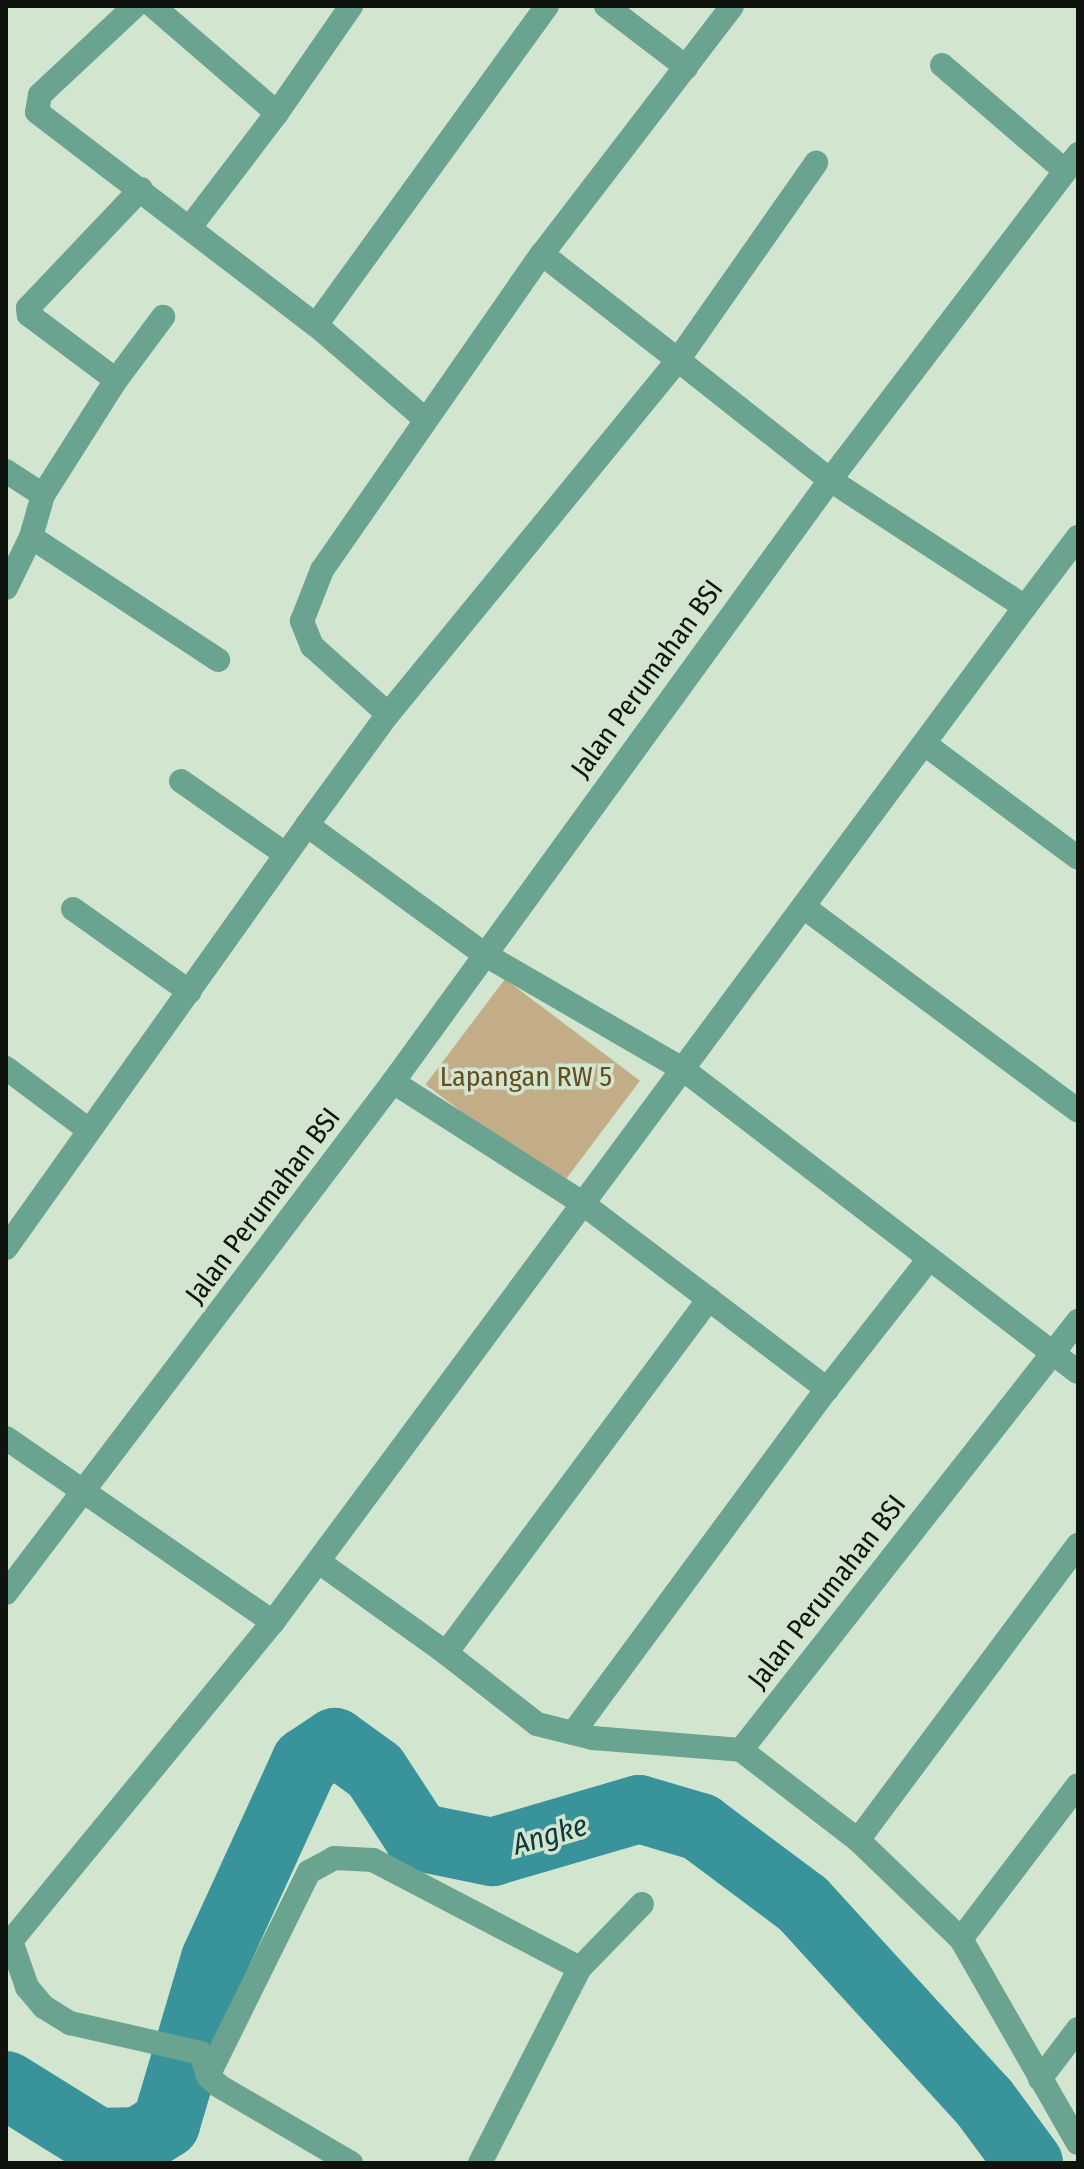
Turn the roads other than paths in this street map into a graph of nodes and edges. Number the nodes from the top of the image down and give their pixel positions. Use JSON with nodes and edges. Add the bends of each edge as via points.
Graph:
{"nodes":[{"id":1,"x":135,"y":6,"type":"edge"},
{"id":2,"x":153,"y":6,"type":"edge"},
{"id":3,"x":351,"y":6,"type":"edge"},
{"id":4,"x":547,"y":6,"type":"edge"},
{"id":5,"x":606,"y":6,"type":"edge"},
{"id":6,"x":732,"y":6,"type":"edge"},
{"id":7,"x":942,"y":65,"type":"dead end"},
{"id":8,"x":686,"y":67,"type":"junction"},
{"id":9,"x":277,"y":113,"type":"junction"},
{"id":10,"x":1071,"y":162,"type":"edge"},
{"id":11,"x":816,"y":163,"type":"dead end"},
{"id":12,"x":141,"y":189,"type":"junction"},
{"id":13,"x":191,"y":226,"type":"junction"},
{"id":14,"x":542,"y":254,"type":"junction"},
{"id":15,"x":163,"y":317,"type":"dead end"},
{"id":16,"x":316,"y":325,"type":"junction"},
{"id":17,"x":678,"y":360,"type":"junction"},
{"id":18,"x":116,"y":380,"type":"junction"},
{"id":19,"x":426,"y":420,"type":"junction"},
{"id":20,"x":6,"y":471,"type":"edge"},
{"id":21,"x":830,"y":480,"type":"junction"},
{"id":22,"x":43,"y":495,"type":"junction"},
{"id":23,"x":31,"y":537,"type":"junction"},
{"id":24,"x":1078,"y":537,"type":"edge"},
{"id":25,"x":6,"y":588,"type":"edge"},
{"id":26,"x":1025,"y":607,"type":"junction"},
{"id":27,"x":218,"y":660,"type":"dead end"},
{"id":28,"x":388,"y":714,"type":"junction"},
{"id":29,"x":926,"y":745,"type":"junction"},
{"id":30,"x":181,"y":781,"type":"dead end"},
{"id":31,"x":307,"y":825,"type":"junction"},
{"id":32,"x":284,"y":853,"type":"junction"},
{"id":33,"x":1078,"y":858,"type":"edge"},
{"id":34,"x":805,"y":908,"type":"junction"},
{"id":35,"x":73,"y":909,"type":"dead end"},
{"id":36,"x":484,"y":954,"type":"junction"},
{"id":37,"x":190,"y":992,"type":"junction"},
{"id":38,"x":6,"y":1068,"type":"edge"},
{"id":39,"x":684,"y":1070,"type":"junction"},
{"id":40,"x":393,"y":1082,"type":"junction"},
{"id":41,"x":1078,"y":1111,"type":"edge"},
{"id":42,"x":89,"y":1130,"type":"junction"},
{"id":43,"x":582,"y":1203,"type":"junction"},
{"id":44,"x":6,"y":1248,"type":"edge"},
{"id":45,"x":929,"y":1259,"type":"junction"},
{"id":46,"x":709,"y":1299,"type":"junction"},
{"id":47,"x":1078,"y":1321,"type":"edge"},
{"id":48,"x":1052,"y":1354,"type":"junction"},
{"id":49,"x":1078,"y":1372,"type":"edge"},
{"id":50,"x":827,"y":1389,"type":"junction"},
{"id":51,"x":6,"y":1438,"type":"edge"},
{"id":52,"x":85,"y":1493,"type":"junction"},
{"id":53,"x":1078,"y":1545,"type":"edge"},
{"id":54,"x":319,"y":1562,"type":"junction"},
{"id":55,"x":6,"y":1593,"type":"edge"},
{"id":56,"x":273,"y":1622,"type":"junction"},
{"id":57,"x":446,"y":1653,"type":"junction"},
{"id":58,"x":573,"y":1733,"type":"junction"},
{"id":59,"x":741,"y":1750,"type":"junction"},
{"id":60,"x":1078,"y":1785,"type":"edge"},
{"id":61,"x":858,"y":1840,"type":"junction"},
{"id":62,"x":642,"y":1904,"type":"dead end"},
{"id":63,"x":961,"y":1939,"type":"junction"},
{"id":64,"x":8,"y":1940,"type":"edge"},
{"id":65,"x":580,"y":1968,"type":"junction"},
{"id":66,"x":1078,"y":2029,"type":"edge"},
{"id":67,"x":205,"y":2065,"type":"junction"},
{"id":68,"x":1040,"y":2079,"type":"junction"},
{"id":69,"x":1078,"y":2143,"type":"edge"},
{"id":70,"x":351,"y":2163,"type":"edge"},
{"id":71,"x":480,"y":2163,"type":"edge"}],
"edges":[{"from":1,"to":12,"type":"street","via":[[40,95],[35,106]]},
{"from":2,"to":9,"type":"street"},
{"from":3,"to":9,"type":"street"},
{"from":4,"to":16,"type":"street"},
{"from":5,"to":8,"type":"street"},
{"from":6,"to":8,"type":"street"},
{"from":7,"to":10,"type":"street","name":"Jalan Perumahan BSI"},
{"from":8,"to":14,"type":"street"},
{"from":9,"to":13,"type":"street"},
{"from":10,"to":21,"type":"street","name":"Jalan Perumahan BSI"},
{"from":11,"to":17,"type":"street"},
{"from":12,"to":13,"type":"street"},
{"from":12,"to":18,"type":"street","via":[[28,308],[29,315]]},
{"from":13,"to":16,"type":"street"},
{"from":14,"to":17,"type":"street"},
{"from":14,"to":19,"type":"street"},
{"from":15,"to":18,"type":"street"},
{"from":16,"to":19,"type":"street"},
{"from":17,"to":21,"type":"street"},
{"from":17,"to":28,"type":"street"},
{"from":18,"to":22,"type":"street"},
{"from":19,"to":28,"type":"street","via":[[322,570],[302,621],[312,646]]},
{"from":20,"to":22,"type":"street"},
{"from":21,"to":26,"type":"street"},
{"from":21,"to":36,"type":"street","name":"Jalan Perumahan BSI"},
{"from":22,"to":23,"type":"street"},
{"from":23,"to":25,"type":"street"},
{"from":23,"to":27,"type":"street"},
{"from":24,"to":26,"type":"street"},
{"from":26,"to":29,"type":"street"},
{"from":28,"to":31,"type":"street"},
{"from":29,"to":33,"type":"street"},
{"from":29,"to":34,"type":"street"},
{"from":30,"to":32,"type":"street"},
{"from":31,"to":32,"type":"street"},
{"from":31,"to":36,"type":"street"},
{"from":32,"to":37,"type":"street"},
{"from":34,"to":39,"type":"street"},
{"from":34,"to":41,"type":"street"},
{"from":35,"to":37,"type":"street"},
{"from":36,"to":39,"type":"street"},
{"from":36,"to":40,"type":"street","name":"Jalan Perumahan BSI"},
{"from":37,"to":42,"type":"street"},
{"from":38,"to":42,"type":"street"},
{"from":39,"to":43,"type":"street"},
{"from":39,"to":45,"type":"street"},
{"from":40,"to":43,"type":"street"},
{"from":40,"to":52,"type":"street","name":"Jalan Perumahan BSI"},
{"from":42,"to":44,"type":"street"},
{"from":43,"to":46,"type":"street"},
{"from":43,"to":54,"type":"street"},
{"from":45,"to":48,"type":"street"},
{"from":45,"to":50,"type":"street"},
{"from":46,"to":50,"type":"street"},
{"from":46,"to":57,"type":"street"},
{"from":47,"to":48,"type":"street","name":"Jalan Perumahan BSI"},
{"from":48,"to":49,"type":"street"},
{"from":48,"to":59,"type":"street","name":"Jalan Perumahan BSI"},
{"from":50,"to":58,"type":"street"},
{"from":51,"to":52,"type":"street"},
{"from":52,"to":55,"type":"street","name":"Jalan Perumahan BSI"},
{"from":52,"to":56,"type":"street"},
{"from":53,"to":61,"type":"street"},
{"from":54,"to":56,"type":"street"},
{"from":54,"to":57,"type":"street"},
{"from":56,"to":64,"type":"street"},
{"from":57,"to":58,"type":"street","via":[[537,1724]]},
{"from":58,"to":59,"type":"street"},
{"from":59,"to":61,"type":"street"},
{"from":60,"to":63,"type":"street"},
{"from":61,"to":63,"type":"street"},
{"from":62,"to":65,"type":"street"},
{"from":63,"to":68,"type":"street"},
{"from":64,"to":67,"type":"street","via":[[27,1987],[44,2007],[70,2023],[150,2040]]},
{"from":65,"to":67,"type":"street","via":[[373,1860],[334,1858],[309,1872]]},
{"from":65,"to":71,"type":"street"},
{"from":66,"to":68,"type":"street"},
{"from":67,"to":70,"type":"street","via":[[229,2092]]},
{"from":68,"to":69,"type":"street"}]}
